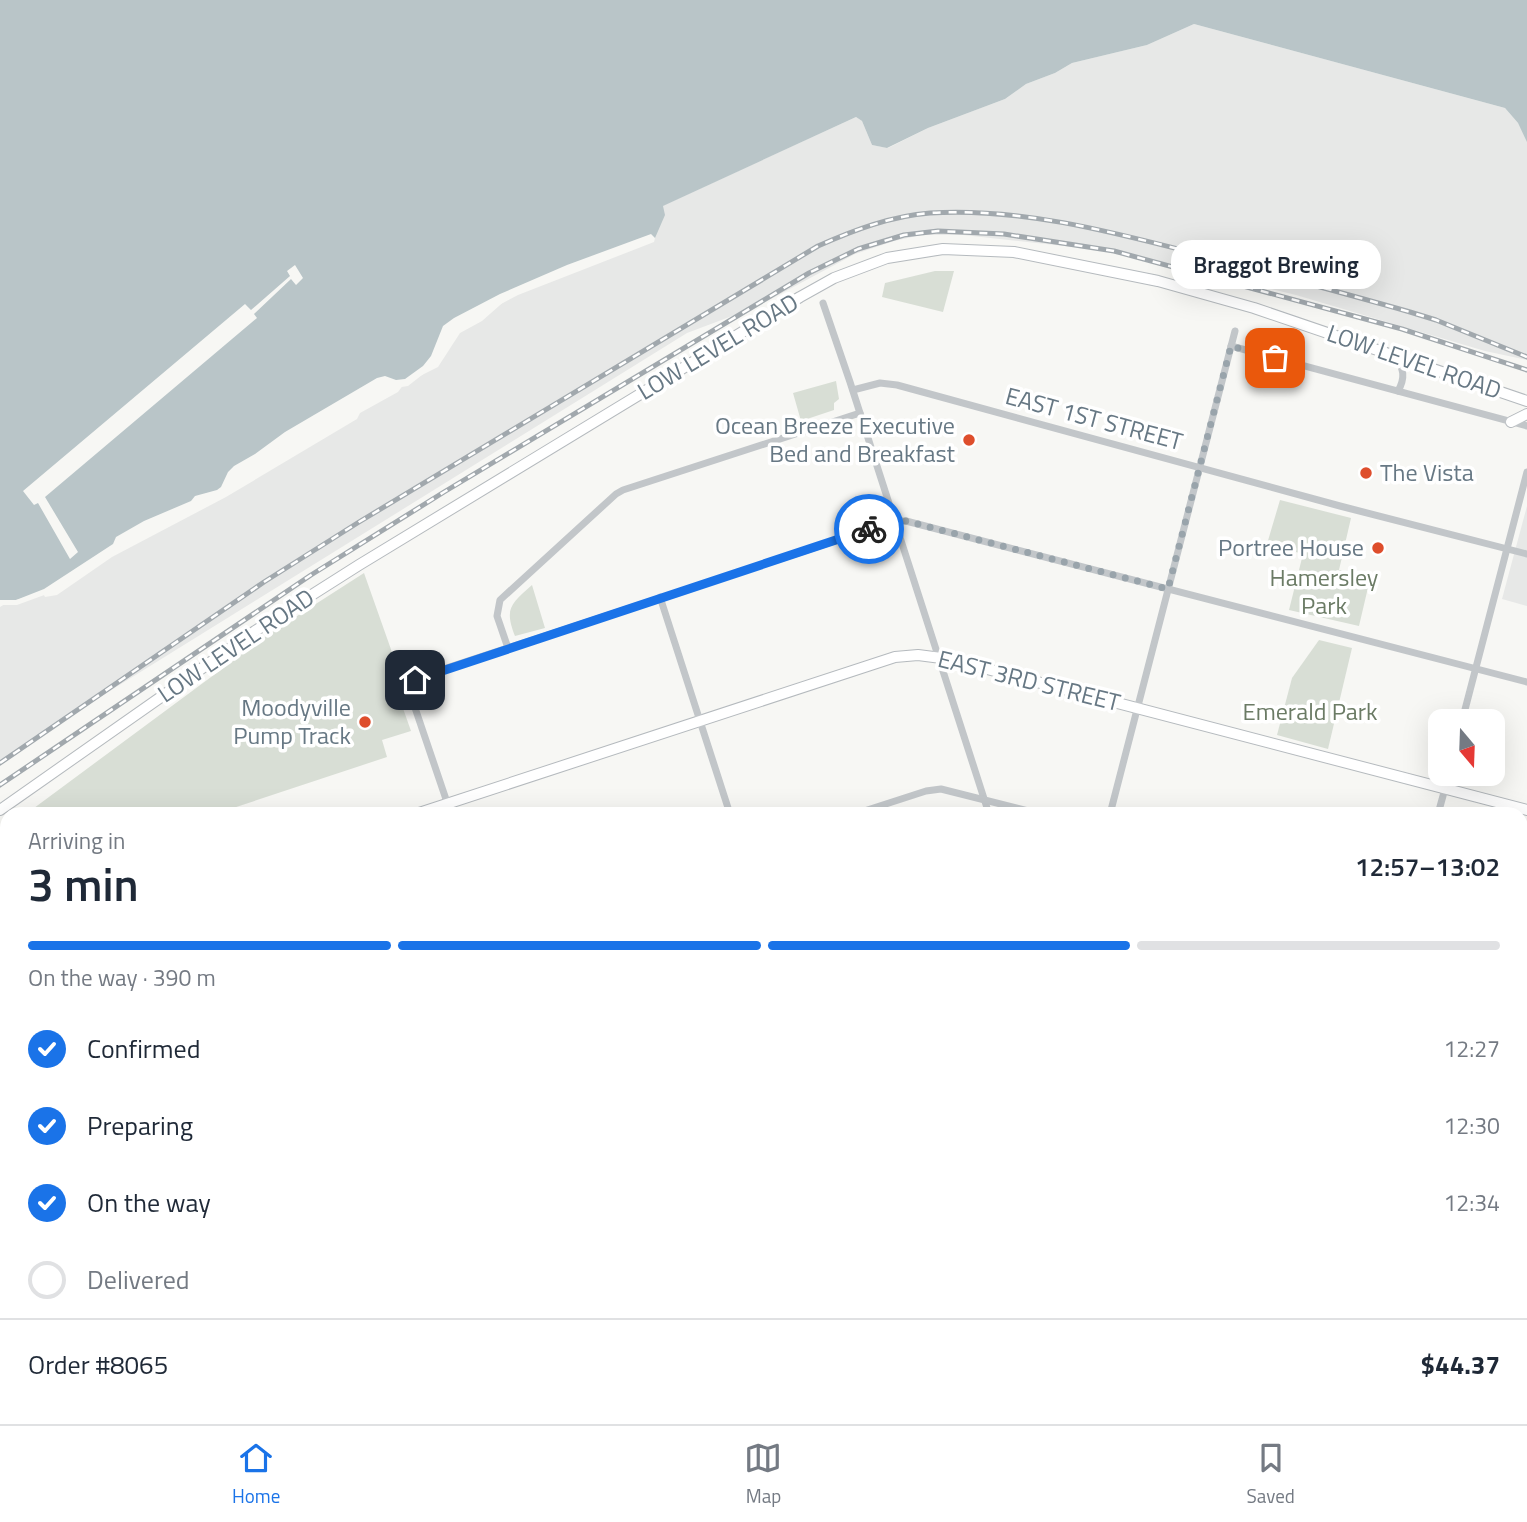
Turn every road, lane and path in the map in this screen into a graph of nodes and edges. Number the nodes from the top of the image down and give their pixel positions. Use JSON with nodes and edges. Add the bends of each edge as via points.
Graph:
{"nodes":[{"id":1,"x":823,"y":303,"type":"dead end"},
{"id":2,"x":1235,"y":331,"type":"dead end"},
{"id":3,"x":1231,"y":346,"type":"junction"},
{"id":4,"x":1396,"y":355,"type":"junction"},
{"id":5,"x":853,"y":390,"type":"junction"},
{"id":6,"x":1398,"y":391,"type":"junction"},
{"id":7,"x":1527,"y":401,"type":"edge"},
{"id":8,"x":860,"y":413,"type":"junction"},
{"id":9,"x":1527,"y":414,"type":"edge"},
{"id":10,"x":1511,"y":422,"type":"junction"},
{"id":11,"x":1527,"y":426,"type":"edge"},
{"id":12,"x":1199,"y":468,"type":"junction"},
{"id":13,"x":1527,"y":472,"type":"edge"},
{"id":14,"x":896,"y":521,"type":"junction"},
{"id":15,"x":1507,"y":548,"type":"junction"},
{"id":16,"x":1527,"y":554,"type":"edge"},
{"id":17,"x":1168,"y":589,"type":"junction"},
{"id":18,"x":660,"y":597,"type":"junction"},
{"id":19,"x":508,"y":648,"type":"junction"},
{"id":20,"x":937,"y":657,"type":"junction"},
{"id":21,"x":1476,"y":668,"type":"junction"},
{"id":22,"x":1527,"y":682,"type":"edge"},
{"id":23,"x":1137,"y":708,"type":"junction"},
{"id":24,"x":1465,"y":709,"type":"edge"},
{"id":25,"x":700,"y":722,"type":"junction"},
{"id":26,"x":1446,"y":786,"type":"edge"},
{"id":27,"x":1445,"y":789,"type":"junction"},
{"id":28,"x":984,"y":799,"type":"junction"},
{"id":29,"x":4,"y":807,"type":"edge"},
{"id":30,"x":450,"y":807,"type":"edge"},
{"id":31,"x":453,"y":807,"type":"edge"},
{"id":32,"x":728,"y":807,"type":"edge"},
{"id":33,"x":877,"y":807,"type":"edge"},
{"id":34,"x":987,"y":807,"type":"edge"},
{"id":35,"x":1014,"y":807,"type":"edge"},
{"id":36,"x":1112,"y":807,"type":"edge"},
{"id":37,"x":1440,"y":807,"type":"edge"},
{"id":38,"x":1515,"y":807,"type":"edge"}],
"edges":[{"from":1,"to":5,"type":"street"},
{"from":2,"to":3,"type":"street"},
{"from":3,"to":6,"type":"street"},
{"from":3,"to":12,"type":"street"},
{"from":4,"to":6,"type":"street","via":[[1404,375]]},
{"from":4,"to":7,"type":"main road","name":"LOW LEVEL ROAD"},
{"from":4,"to":29,"type":"main road","name":"LOW LEVEL ROAD","via":[[1286,317],[1158,281],[1014,252],[943,249],[887,258],[800,297],[347,572],[254,631]]},
{"from":5,"to":8,"type":"street"},
{"from":5,"to":12,"type":"street","name":"EAST 1ST STREET","via":[[897,384]]},
{"from":6,"to":10,"type":"street"},
{"from":8,"to":14,"type":"street"},
{"from":8,"to":19,"type":"street","via":[[616,494],[500,600],[497,616]]},
{"from":9,"to":10,"type":"main road"},
{"from":10,"to":11,"type":"street"},
{"from":12,"to":15,"type":"street","name":"EAST 1ST STREET"},
{"from":12,"to":17,"type":"street"},
{"from":13,"to":15,"type":"street"},
{"from":14,"to":17,"type":"street"},
{"from":14,"to":18,"type":"street"},
{"from":14,"to":20,"type":"street"},
{"from":15,"to":16,"type":"street","name":"EAST 1ST STREET"},
{"from":15,"to":21,"type":"street"},
{"from":17,"to":21,"type":"street"},
{"from":17,"to":23,"type":"street"},
{"from":18,"to":19,"type":"street"},
{"from":18,"to":25,"type":"street"},
{"from":19,"to":30,"type":"street","via":[[419,677],[414,684],[411,696]]},
{"from":20,"to":23,"type":"main road","name":"EAST 3RD STREET"},
{"from":20,"to":25,"type":"main road","name":"EAST 3RD STREET","via":[[895,657]]},
{"from":20,"to":28,"type":"street"},
{"from":21,"to":22,"type":"street"},
{"from":21,"to":24,"type":"street"},
{"from":23,"to":27,"type":"main road","name":"EAST 3RD STREET"},
{"from":23,"to":36,"type":"street"},
{"from":25,"to":31,"type":"main road","name":"EAST 3RD STREET"},
{"from":25,"to":32,"type":"street"},
{"from":26,"to":27,"type":"street"},
{"from":27,"to":37,"type":"street"},
{"from":27,"to":38,"type":"main road","name":"EAST 3RD STREET"},
{"from":28,"to":33,"type":"street","via":[[935,789]]},
{"from":28,"to":34,"type":"street"},
{"from":28,"to":35,"type":"street"}]}
